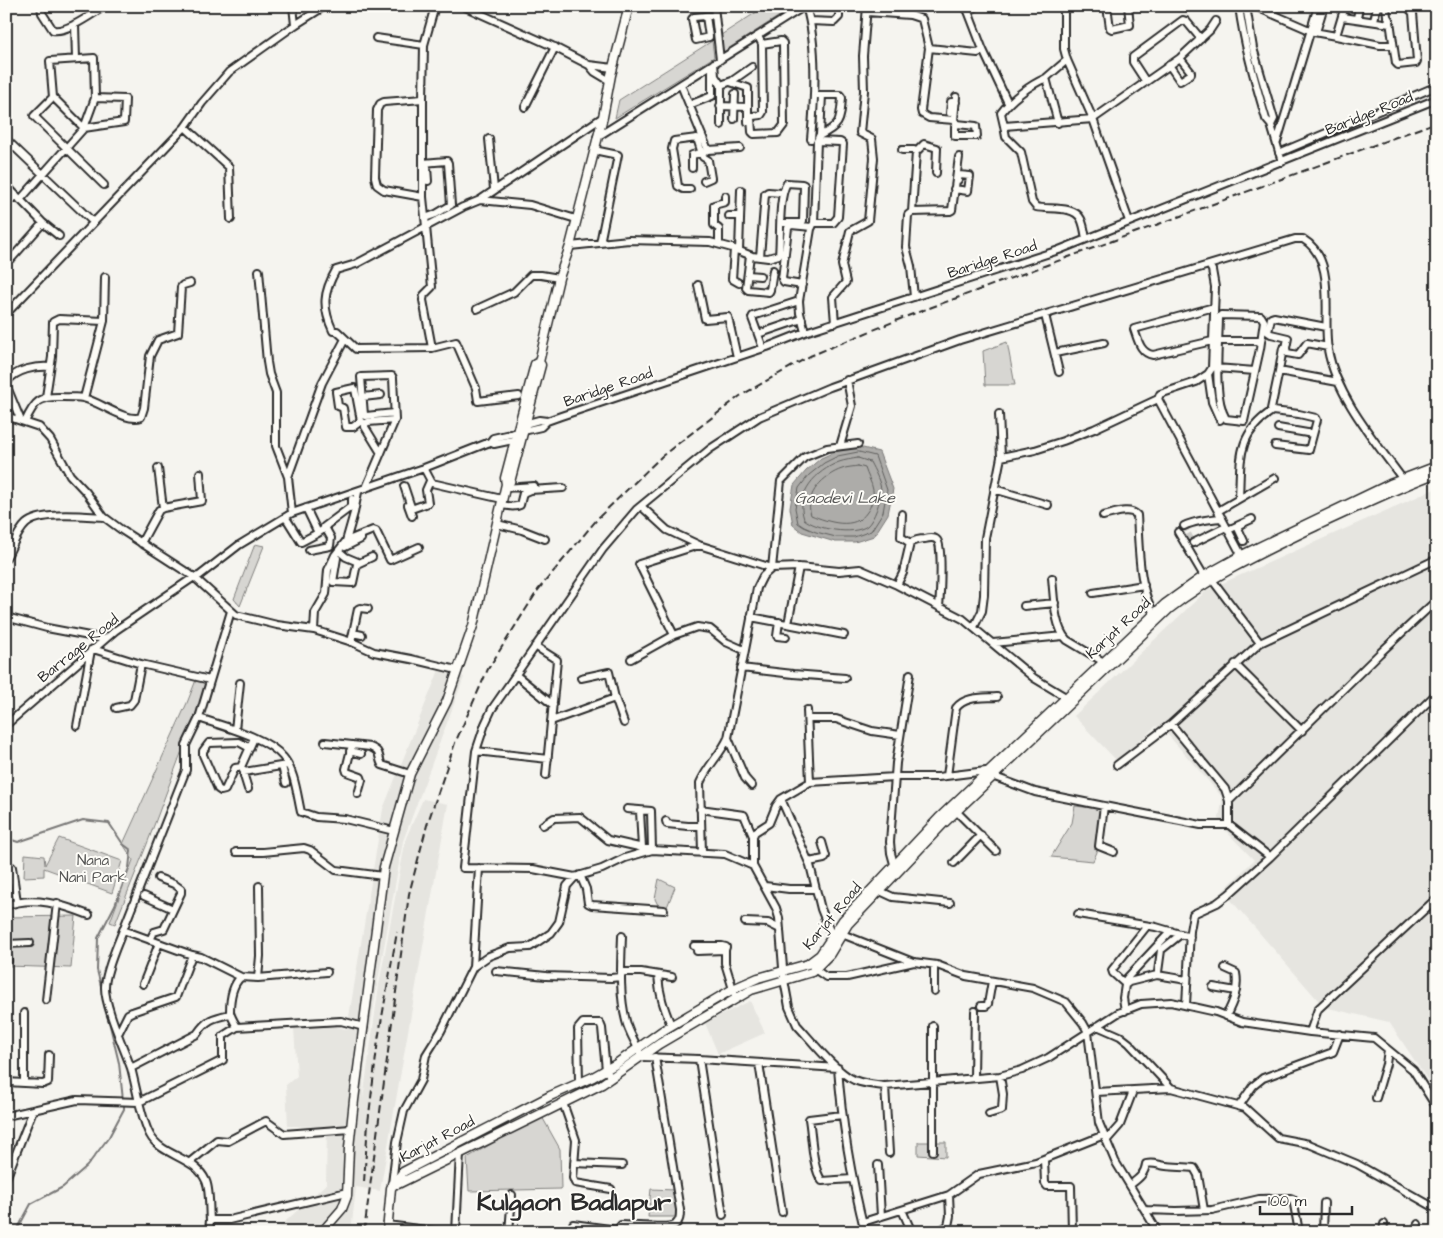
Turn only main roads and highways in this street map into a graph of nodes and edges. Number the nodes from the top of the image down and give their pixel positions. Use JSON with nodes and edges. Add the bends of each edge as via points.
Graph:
{"nodes":[{"id":1,"x":629,"y":6,"type":"edge"},
{"id":2,"x":1437,"y":466,"type":"edge"},
{"id":3,"x":1437,"y":473,"type":"edge"},
{"id":4,"x":1405,"y":482,"type":"junction"},
{"id":5,"x":899,"y":863,"type":"junction"},
{"id":6,"x":811,"y":966,"type":"junction"},
{"id":7,"x":392,"y":1184,"type":"junction"},
{"id":8,"x":387,"y":1228,"type":"edge"},
{"id":9,"x":322,"y":1232,"type":"edge"}],
"edges":[{"from":1,"to":9,"type":"main road","via":[[570,246],[505,478],[506,486],[473,626],[447,701],[410,774],[394,831],[383,876],[351,1129],[347,1192],[342,1209]]},
{"from":2,"to":4,"type":"main road","name":"Karjat Road"},
{"from":3,"to":4,"type":"main road","name":"Karjat Road"},
{"from":4,"to":5,"type":"main road","name":"Karjat Road","via":[[1180,592]]},
{"from":5,"to":6,"type":"main road","name":"Karjat Road","via":[[843,920]]},
{"from":5,"to":6,"type":"main road","name":"Karjat Road","via":[[880,891],[848,924],[830,954]]},
{"from":6,"to":7,"type":"main road","name":"Karjat Road","via":[[784,970],[734,989],[671,1025],[606,1070],[403,1172]]},
{"from":6,"to":7,"type":"main road","name":"Karjat Road","via":[[812,972],[751,990],[736,998],[659,1044],[611,1078],[563,1103],[398,1184]]},
{"from":7,"to":8,"type":"main road"}]}
